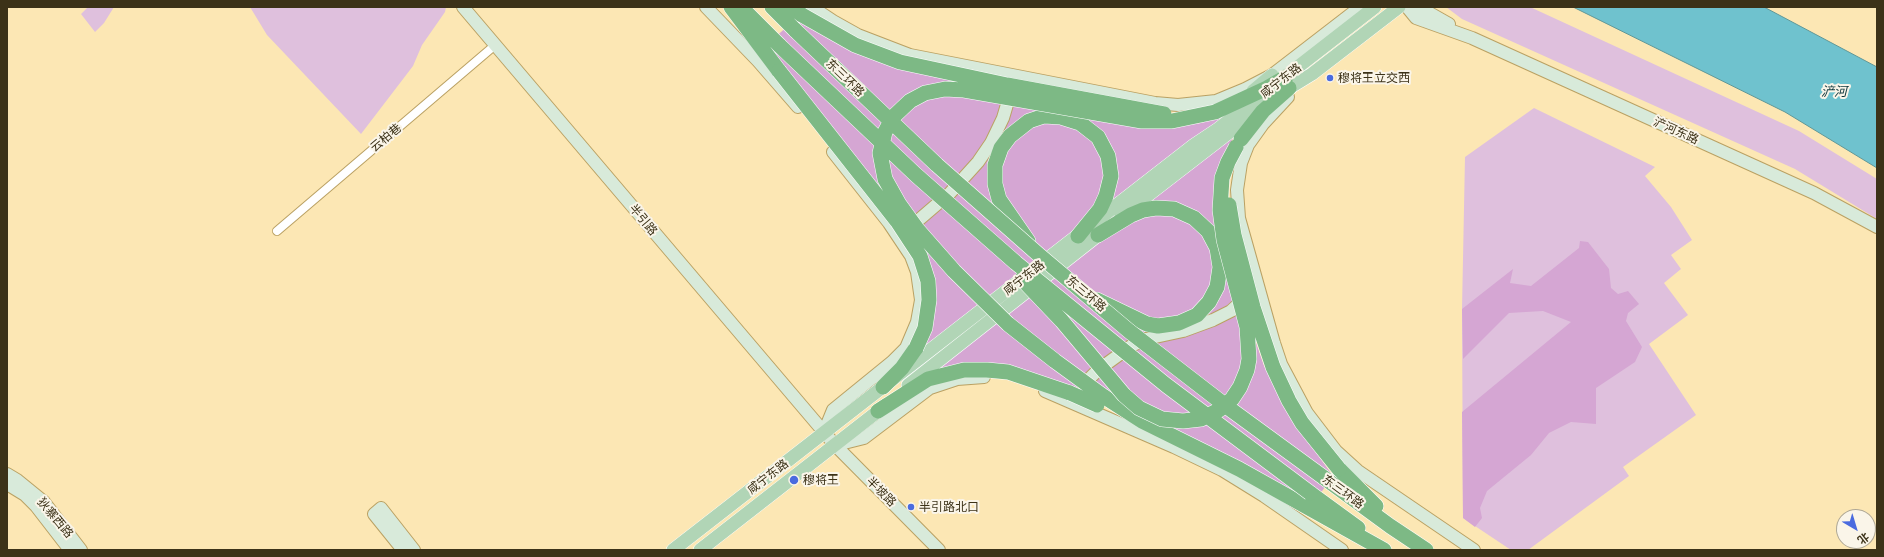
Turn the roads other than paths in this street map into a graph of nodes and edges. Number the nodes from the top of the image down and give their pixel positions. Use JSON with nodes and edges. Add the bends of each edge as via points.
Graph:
{"nodes":[{"id":1,"x":462,"y":7,"type":"edge"},
{"id":2,"x":706,"y":7,"type":"edge"},
{"id":3,"x":730,"y":7,"type":"edge"},
{"id":4,"x":741,"y":7,"type":"edge"},
{"id":5,"x":772,"y":7,"type":"edge"},
{"id":6,"x":1369,"y":7,"type":"edge"},
{"id":7,"x":1375,"y":7,"type":"edge"},
{"id":8,"x":1399,"y":7,"type":"edge"},
{"id":9,"x":1407,"y":7,"type":"edge"},
{"id":10,"x":1419,"y":7,"type":"edge"},
{"id":11,"x":802,"y":10,"type":"edge"},
{"id":12,"x":1472,"y":38,"type":"junction"},
{"id":13,"x":494,"y":46,"type":"junction"},
{"id":14,"x":1312,"y":74,"type":"junction"},
{"id":15,"x":1014,"y":76,"type":"junction"},
{"id":16,"x":1282,"y":80,"type":"junction"},
{"id":17,"x":1243,"y":100,"type":"junction"},
{"id":18,"x":1221,"y":110,"type":"junction"},
{"id":19,"x":1238,"y":143,"type":"junction"},
{"id":20,"x":1194,"y":145,"type":"junction"},
{"id":21,"x":1877,"y":227,"type":"edge"},
{"id":22,"x":277,"y":230,"type":"dead end"},
{"id":23,"x":979,"y":231,"type":"junction"},
{"id":24,"x":1098,"y":235,"type":"junction"},
{"id":25,"x":1078,"y":236,"type":"junction"},
{"id":26,"x":898,"y":237,"type":"junction"},
{"id":27,"x":1038,"y":255,"type":"junction"},
{"id":28,"x":1258,"y":286,"type":"junction"},
{"id":29,"x":1084,"y":293,"type":"junction"},
{"id":30,"x":883,"y":387,"type":"junction"},
{"id":31,"x":1073,"y":399,"type":"junction"},
{"id":32,"x":1100,"y":400,"type":"junction"},
{"id":33,"x":878,"y":411,"type":"junction"},
{"id":34,"x":824,"y":432,"type":"junction"},
{"id":35,"x":835,"y":445,"type":"junction"},
{"id":36,"x":7,"y":474,"type":"edge"},
{"id":37,"x":7,"y":484,"type":"edge"},
{"id":38,"x":1413,"y":542,"type":"junction"},
{"id":39,"x":70,"y":550,"type":"edge"},
{"id":40,"x":81,"y":550,"type":"edge"},
{"id":41,"x":403,"y":550,"type":"edge"},
{"id":42,"x":414,"y":550,"type":"edge"},
{"id":43,"x":673,"y":550,"type":"edge"},
{"id":44,"x":700,"y":550,"type":"edge"},
{"id":45,"x":939,"y":550,"type":"edge"},
{"id":46,"x":1342,"y":550,"type":"edge"},
{"id":47,"x":1384,"y":550,"type":"edge"},
{"id":48,"x":1388,"y":550,"type":"edge"},
{"id":49,"x":1426,"y":550,"type":"edge"},
{"id":50,"x":1474,"y":550,"type":"edge"}],
"edges":[{"from":1,"to":13,"type":"main road","name":"半引路"},
{"from":2,"to":26,"type":"main road","via":[[791,98]]},
{"from":3,"to":30,"type":"highway","bridge":true,"via":[[897,221],[920,256],[928,281],[929,306],[925,328],[916,348],[902,368]]},
{"from":4,"to":23,"type":"highway","name":"东三环路","bridge":true,"via":[[916,175]]},
{"from":5,"to":27,"type":"highway","name":"东三环路","bridge":true,"via":[[937,165]]},
{"from":6,"to":16,"type":"main road","via":[[1355,11]]},
{"from":7,"to":16,"type":"main road","name":"咸宁东路"},
{"from":8,"to":14,"type":"main road","name":"咸宁东路"},
{"from":9,"to":12,"type":"main road","name":"浐河东路","via":[[1416,18]]},
{"from":10,"to":12,"type":"main road","name":"浐河东路"},
{"from":11,"to":15,"type":"main road","via":[[901,52]]},
{"from":11,"to":18,"type":"highway","bridge":true,"via":[[855,45],[912,65],[1156,113],[1182,115]]},
{"from":12,"to":21,"type":"main road","name":"浐河东路","via":[[1814,193]]},
{"from":13,"to":22,"type":"street","name":"云柏巷"},
{"from":13,"to":34,"type":"main road","name":"半引路"},
{"from":14,"to":16,"type":"main road","name":"咸宁东路"},
{"from":14,"to":28,"type":"main road","via":[[1263,124],[1248,145],[1241,162],[1237,203]]},
{"from":15,"to":16,"type":"main road","via":[[1154,103],[1178,105],[1198,104],[1224,98]]},
{"from":15,"to":26,"type":"main road","via":[[1003,118],[978,162],[942,200]]},
{"from":16,"to":17,"type":"highway"},
{"from":16,"to":19,"type":"highway"},
{"from":16,"to":20,"type":"main road","name":"咸宁东路"},
{"from":16,"to":24,"type":"main road","name":"咸宁东路","via":[[1243,121]]},
{"from":17,"to":18,"type":"highway"},
{"from":17,"to":20,"type":"main road"},
{"from":18,"to":32,"type":"highway","bridge":true,"via":[[1178,120],[1142,121],[964,90],[944,90],[925,93],[910,101],[893,117],[885,132],[880,153],[885,179],[894,197],[917,229],[954,271],[1008,324]]},
{"from":19,"to":23,"type":"highway","bridge":true,"via":[[1222,178],[1220,210],[1224,240],[1247,327],[1250,347],[1248,364],[1243,382],[1232,399],[1219,410],[1201,419],[1169,420],[1150,414],[1134,404]]},
{"from":19,"to":38,"type":"highway","bridge":true,"via":[[1228,181],[1230,213],[1264,342],[1278,378],[1308,432],[1339,469]]},
{"from":20,"to":25,"type":"main road","name":"咸宁东路"},
{"from":23,"to":48,"type":"highway","name":"东三环路","bridge":true,"via":[[1166,385]]},
{"from":24,"to":29,"type":"highway","bridge":true,"via":[[1143,210],[1165,208],[1182,212],[1198,221],[1216,244],[1220,257],[1217,288],[1202,311],[1191,318],[1179,324],[1153,325],[1137,320]]},
{"from":24,"to":33,"type":"main road","name":"咸宁东路"},
{"from":25,"to":27,"type":"highway","bridge":true,"via":[[1103,203],[1110,186],[1110,166],[1104,146],[1091,130],[1076,121],[1056,116],[1034,119],[1018,128],[1007,140],[998,157],[995,170],[996,189],[1007,213]]},
{"from":25,"to":30,"type":"main road","name":"咸宁东路"},
{"from":26,"to":34,"type":"main road","via":[[914,261],[920,283],[921,305],[914,332],[898,357],[833,410]]},
{"from":27,"to":29,"type":"highway","name":"东三环路","bridge":true},
{"from":28,"to":31,"type":"main road","via":[[1235,307],[1219,317],[1183,331],[1146,339],[1125,350],[1093,374]]},
{"from":28,"to":50,"type":"main road","via":[[1281,364],[1302,406],[1326,440],[1358,471]]},
{"from":29,"to":38,"type":"highway","name":"东三环路","bridge":true,"via":[[1224,404]]},
{"from":30,"to":34,"type":"main road","name":"咸宁东路"},
{"from":31,"to":32,"type":"highway","bridge":true},
{"from":31,"to":33,"type":"highway","via":[[1017,374],[968,370],[928,379]]},
{"from":31,"to":35,"type":"main road","via":[[1018,381],[985,377],[965,378],[930,388],[864,438]]},
{"from":31,"to":46,"type":"main road","via":[[1222,470]]},
{"from":32,"to":47,"type":"highway","via":[[1265,484]]},
{"from":33,"to":35,"type":"main road","name":"咸宁东路"},
{"from":34,"to":35,"type":"main road","name":"半坡路"},
{"from":34,"to":43,"type":"main road","name":"咸宁东路"},
{"from":35,"to":44,"type":"main road","name":"咸宁东路"},
{"from":35,"to":45,"type":"main road","name":"半坡路"},
{"from":36,"to":40,"type":"main road","name":"狄寨西路","via":[[44,502]]},
{"from":37,"to":39,"type":"main road","name":"狄寨西路","via":[[25,495],[36,506]]},
{"from":38,"to":49,"type":"highway","name":"东三环路"},
{"from":41,"to":42,"type":"main road","via":[[374,514],[381,508]]}]}
